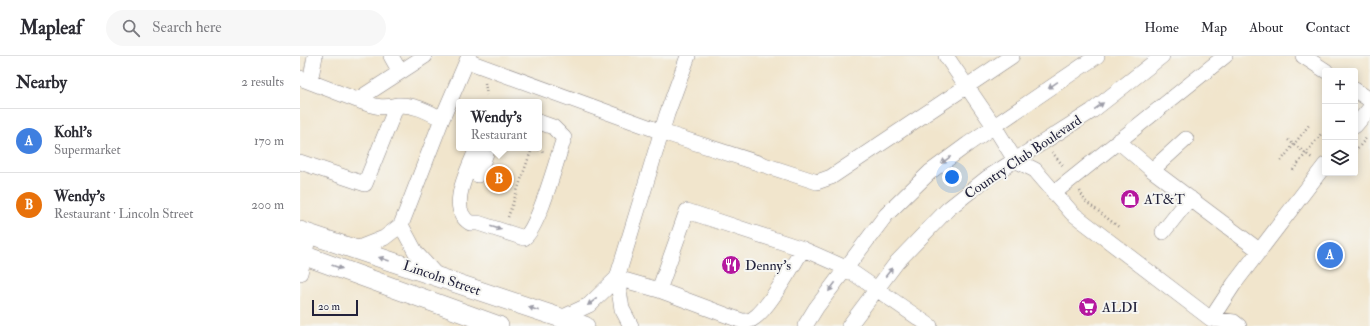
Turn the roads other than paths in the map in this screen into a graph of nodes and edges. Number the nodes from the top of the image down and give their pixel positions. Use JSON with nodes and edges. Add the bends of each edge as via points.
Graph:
{"nodes":[{"id":1,"x":315,"y":56,"type":"edge"},
{"id":2,"x":391,"y":56,"type":"edge"},
{"id":3,"x":425,"y":56,"type":"edge"},
{"id":4,"x":688,"y":56,"type":"edge"},
{"id":5,"x":946,"y":56,"type":"edge"},
{"id":6,"x":1012,"y":56,"type":"edge"},
{"id":7,"x":1097,"y":56,"type":"edge"},
{"id":8,"x":1162,"y":56,"type":"edge"},
{"id":9,"x":1225,"y":56,"type":"edge"},
{"id":10,"x":1303,"y":56,"type":"edge"},
{"id":11,"x":468,"y":58,"type":"edge"},
{"id":12,"x":1322,"y":68,"type":"edge"},
{"id":13,"x":400,"y":72,"type":"junction"},
{"id":14,"x":305,"y":80,"type":"edge"},
{"id":15,"x":968,"y":87,"type":"junction"},
{"id":16,"x":1358,"y":92,"type":"edge"},
{"id":17,"x":357,"y":100,"type":"junction"},
{"id":18,"x":1370,"y":100,"type":"edge"},
{"id":19,"x":397,"y":105,"type":"junction"},
{"id":20,"x":1370,"y":108,"type":"edge"},
{"id":21,"x":442,"y":119,"type":"junction"},
{"id":22,"x":1358,"y":122,"type":"edge"},
{"id":23,"x":542,"y":123,"type":"edge"},
{"id":24,"x":994,"y":126,"type":"junction"},
{"id":25,"x":662,"y":132,"type":"junction"},
{"id":26,"x":542,"y":134,"type":"edge"},
{"id":27,"x":564,"y":138,"type":"junction"},
{"id":28,"x":1186,"y":139,"type":"dead end"},
{"id":29,"x":1118,"y":141,"type":"junction"},
{"id":30,"x":475,"y":151,"type":"edge"},
{"id":31,"x":487,"y":151,"type":"edge"},
{"id":32,"x":1015,"y":160,"type":"junction"},
{"id":33,"x":300,"y":162,"type":"edge"},
{"id":34,"x":1320,"y":163,"type":"edge"},
{"id":35,"x":1152,"y":170,"type":"junction"},
{"id":36,"x":1054,"y":193,"type":"junction"},
{"id":37,"x":1190,"y":198,"type":"junction"},
{"id":38,"x":478,"y":223,"type":"junction"},
{"id":39,"x":402,"y":225,"type":"junction"},
{"id":40,"x":1163,"y":232,"type":"dead end"},
{"id":41,"x":304,"y":233,"type":"edge"},
{"id":42,"x":803,"y":249,"type":"junction"},
{"id":43,"x":356,"y":250,"type":"junction"},
{"id":44,"x":1260,"y":251,"type":"junction"},
{"id":45,"x":301,"y":261,"type":"edge"},
{"id":46,"x":846,"y":268,"type":"junction"},
{"id":47,"x":438,"y":277,"type":"junction"},
{"id":48,"x":617,"y":278,"type":"junction"},
{"id":49,"x":876,"y":288,"type":"junction"},
{"id":50,"x":659,"y":290,"type":"junction"},
{"id":51,"x":561,"y":318,"type":"junction"},
{"id":52,"x":1211,"y":319,"type":"junction"},
{"id":53,"x":500,"y":326,"type":"edge"},
{"id":54,"x":585,"y":326,"type":"edge"},
{"id":55,"x":631,"y":326,"type":"edge"},
{"id":56,"x":805,"y":326,"type":"edge"},
{"id":57,"x":849,"y":326,"type":"edge"},
{"id":58,"x":930,"y":326,"type":"edge"},
{"id":59,"x":1239,"y":326,"type":"edge"}],
"edges":[{"from":1,"to":14,"type":"street"},
{"from":2,"to":13,"type":"street"},
{"from":3,"to":13,"type":"street"},
{"from":4,"to":25,"type":"street"},
{"from":5,"to":15,"type":"street"},
{"from":6,"to":15,"type":"street"},
{"from":7,"to":24,"type":"street","one_way":true},
{"from":32,"to":8,"type":"street","name":"Country Club Boulevard","one_way":true,"via":[[1092,111]]},
{"from":9,"to":29,"type":"street"},
{"from":10,"to":12,"type":"street"},
{"from":11,"to":21,"type":"street"},
{"from":11,"to":25,"type":"street"},
{"from":13,"to":17,"type":"street"},
{"from":14,"to":17,"type":"street"},
{"from":15,"to":24,"type":"street"},
{"from":15,"to":25,"type":"street","via":[[823,181],[817,182]]},
{"from":16,"to":18,"type":"street"},
{"from":17,"to":19,"type":"street","via":[[384,108]]},
{"from":19,"to":21,"type":"street","via":[[407,104]]},
{"from":19,"to":33,"type":"street","via":[[365,184]]},
{"from":20,"to":22,"type":"street"},
{"from":21,"to":39,"type":"street"},
{"from":23,"to":27,"type":"street","via":[[553,127]]},
{"from":24,"to":32,"type":"street"},
{"from":24,"to":46,"type":"street","one_way":true,"via":[[930,172],[900,201]]},
{"from":25,"to":48,"type":"street"},
{"from":26,"to":27,"type":"street"},
{"from":38,"to":27,"type":"street","one_way":true,"via":[[524,238],[536,220]]},
{"from":28,"to":35,"type":"street"},
{"from":29,"to":35,"type":"street"},
{"from":29,"to":36,"type":"street"},
{"from":30,"to":38,"type":"street","via":[[458,202],[464,220]]},
{"from":31,"to":38,"type":"street","via":[[468,204]]},
{"from":32,"to":36,"type":"street","via":[[1035,170]]},
{"from":49,"to":32,"type":"street","name":"Country Club Boulevard","one_way":true,"via":[[921,235],[948,209]]},
{"from":34,"to":44,"type":"street"},
{"from":35,"to":37,"type":"street"},
{"from":36,"to":52,"type":"street","via":[[1072,213]]},
{"from":37,"to":40,"type":"street"},
{"from":37,"to":44,"type":"street"},
{"from":39,"to":43,"type":"street","via":[[384,238]]},
{"from":39,"to":47,"type":"street","via":[[416,253]]},
{"from":41,"to":43,"type":"main road","name":"Lincoln Street"},
{"from":41,"to":45,"type":"street"},
{"from":42,"to":46,"type":"street"},
{"from":42,"to":50,"type":"street","via":[[762,310],[748,321]]},
{"from":42,"to":50,"type":"street","via":[[687,211]]},
{"from":47,"to":43,"type":"main road","name":"Lincoln Street","one_way":true},
{"from":44,"to":52,"type":"street"},
{"from":45,"to":53,"type":"main road","name":"Lincoln Street","one_way":true},
{"from":46,"to":49,"type":"street"},
{"from":46,"to":56,"type":"street","one_way":true},
{"from":51,"to":47,"type":"main road","name":"Lincoln Street","one_way":true},
{"from":48,"to":50,"type":"street"},
{"from":48,"to":51,"type":"street","one_way":true,"via":[[589,305]]},
{"from":48,"to":55,"type":"street","via":[[622,309]]},
{"from":49,"to":57,"type":"street","name":"Country Club Boulevard"},
{"from":49,"to":58,"type":"street"},
{"from":51,"to":54,"type":"main road","name":"Lincoln Street"},
{"from":52,"to":59,"type":"street","via":[[1234,322]]}]}
